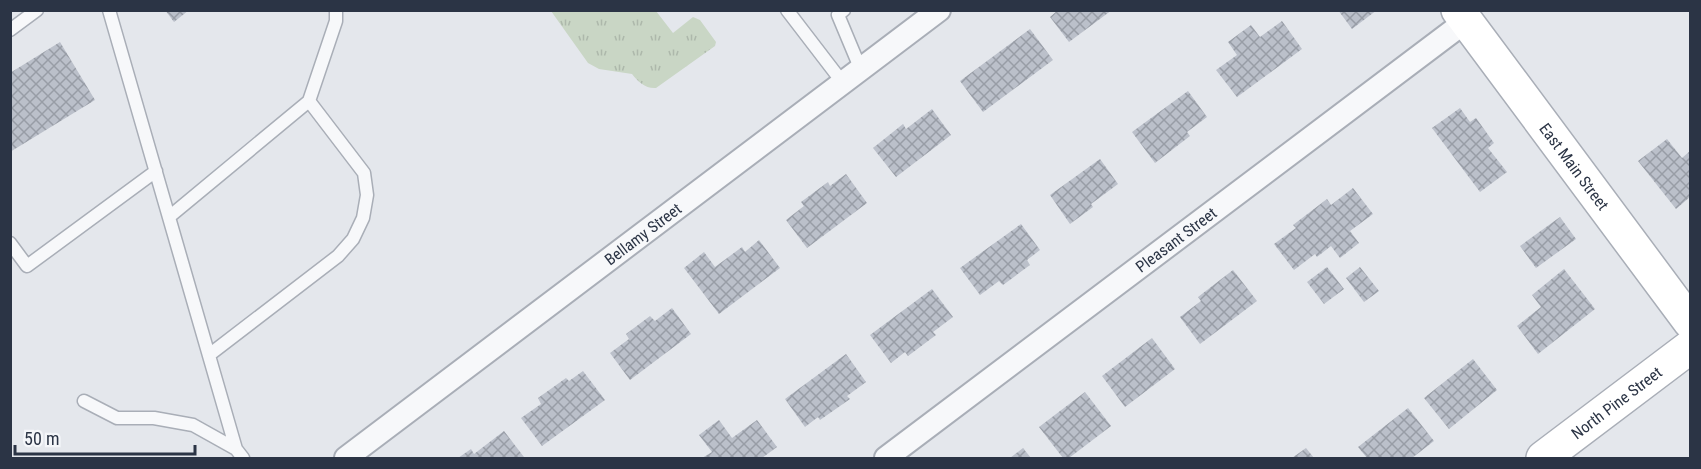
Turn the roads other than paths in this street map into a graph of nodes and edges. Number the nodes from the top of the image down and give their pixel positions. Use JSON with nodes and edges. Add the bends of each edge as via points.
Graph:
{"nodes":[{"id":1,"x":37,"y":10,"type":"edge"},
{"id":2,"x":109,"y":10,"type":"edge"},
{"id":3,"x":336,"y":10,"type":"edge"},
{"id":4,"x":787,"y":10,"type":"edge"},
{"id":5,"x":844,"y":10,"type":"edge"},
{"id":6,"x":939,"y":10,"type":"edge"},
{"id":7,"x":1462,"y":16,"type":"edge"},
{"id":8,"x":10,"y":30,"type":"edge"},
{"id":9,"x":861,"y":70,"type":"junction"},
{"id":10,"x":843,"y":83,"type":"junction"},
{"id":11,"x":309,"y":101,"type":"junction"},
{"id":12,"x":156,"y":171,"type":"junction"},
{"id":13,"x":169,"y":217,"type":"junction"},
{"id":14,"x":10,"y":243,"type":"edge"},
{"id":15,"x":1690,"y":322,"type":"edge"},
{"id":16,"x":1690,"y":347,"type":"edge"},
{"id":17,"x":209,"y":355,"type":"junction"},
{"id":18,"x":84,"y":401,"type":"dead end"},
{"id":19,"x":240,"y":454,"type":"edge"},
{"id":20,"x":346,"y":459,"type":"edge"},
{"id":21,"x":886,"y":459,"type":"edge"},
{"id":22,"x":1543,"y":459,"type":"edge"}],
"edges":[{"from":1,"to":8,"type":"lane"},
{"from":2,"to":12,"type":"lane"},
{"from":3,"to":11,"type":"lane","via":[[336,21]]},
{"from":4,"to":10,"type":"lane"},
{"from":5,"to":9,"type":"lane","via":[[838,15]]},
{"from":6,"to":9,"type":"street","name":"Bellamy Street"},
{"from":7,"to":15,"type":"street","name":"East Main Street"},
{"from":7,"to":21,"type":"street","name":"Pleasant Street"},
{"from":9,"to":10,"type":"street","name":"Bellamy Street"},
{"from":10,"to":20,"type":"street","name":"Bellamy Street"},
{"from":11,"to":13,"type":"lane"},
{"from":11,"to":17,"type":"lane","via":[[364,172],[367,195],[363,218],[353,239],[338,256]]},
{"from":12,"to":13,"type":"lane"},
{"from":12,"to":14,"type":"lane","via":[[27,266]]},
{"from":13,"to":17,"type":"lane"},
{"from":16,"to":22,"type":"street","name":"North Pine Street"},
{"from":17,"to":19,"type":"lane"},
{"from":18,"to":19,"type":"lane","via":[[117,418],[154,418],[193,425]]}]}
